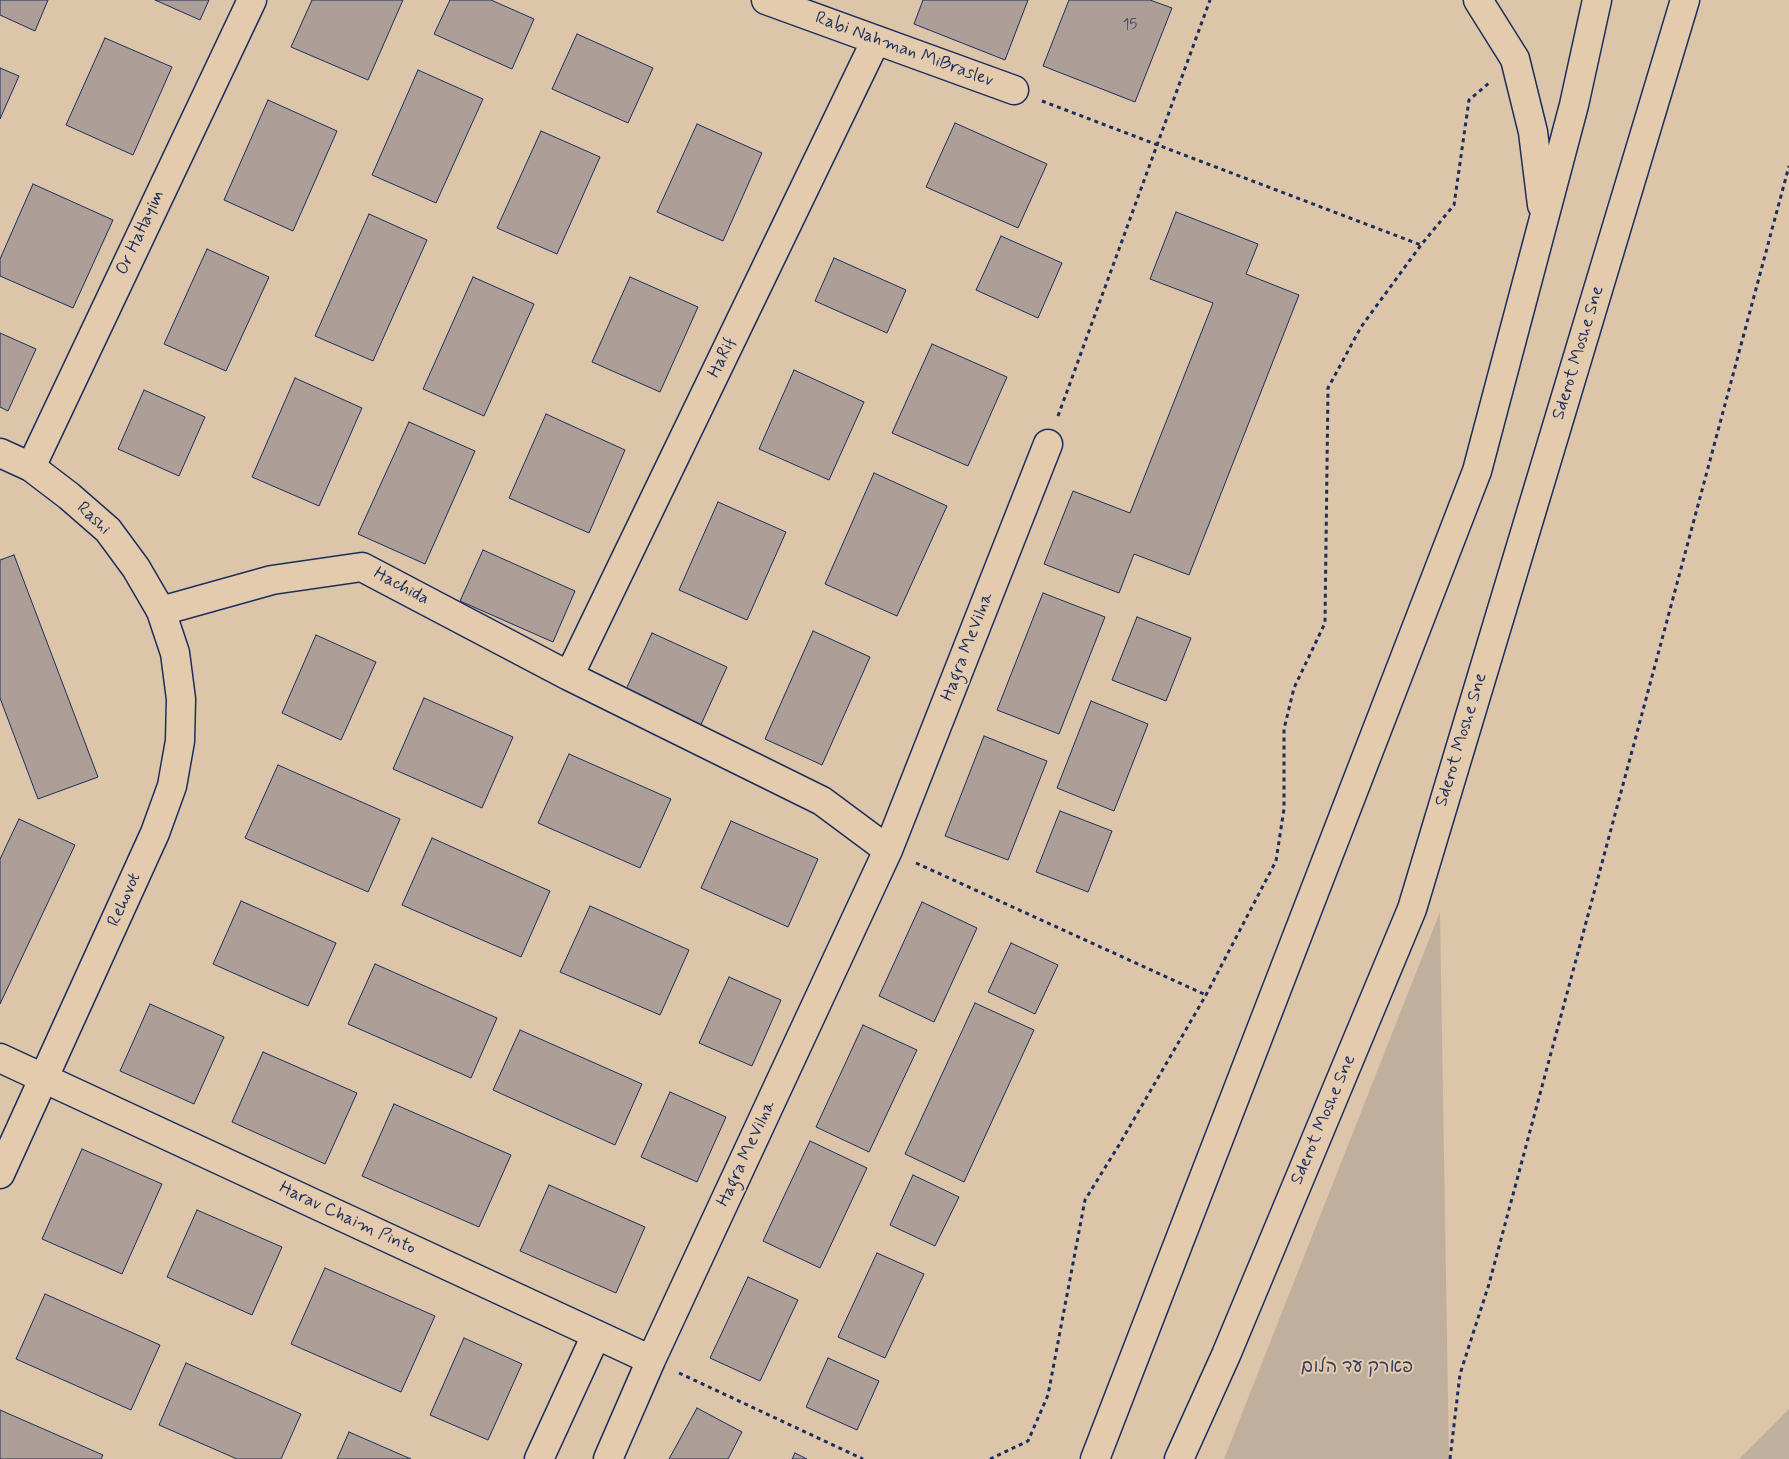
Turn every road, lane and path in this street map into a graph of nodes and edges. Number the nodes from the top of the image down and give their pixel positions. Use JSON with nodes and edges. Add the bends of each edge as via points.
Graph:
{"nodes":[{"id":1,"x":252,"y":0,"type":"edge"},
{"id":2,"x":766,"y":0,"type":"edge"},
{"id":3,"x":1210,"y":0,"type":"edge"},
{"id":4,"x":1478,"y":0,"type":"edge"},
{"id":5,"x":1597,"y":0,"type":"edge"},
{"id":6,"x":1685,"y":0,"type":"edge"},
{"id":7,"x":876,"y":40,"type":"junction"},
{"id":8,"x":1515,"y":59,"type":"junction"},
{"id":9,"x":1014,"y":90,"type":"joint"},
{"id":10,"x":1157,"y":144,"type":"junction"},
{"id":11,"x":1789,"y":166,"type":"edge"},
{"id":12,"x":1544,"y":221,"type":"junction"},
{"id":13,"x":1421,"y":246,"type":"junction"},
{"id":14,"x":1048,"y":444,"type":"joint"},
{"id":15,"x":0,"y":453,"type":"edge"},
{"id":16,"x":31,"y":467,"type":"junction"},
{"id":17,"x":161,"y":610,"type":"junction"},
{"id":18,"x":569,"y":676,"type":"junction"},
{"id":19,"x":888,"y":850,"type":"junction"},
{"id":20,"x":1206,"y":995,"type":"junction"},
{"id":21,"x":0,"y":1058,"type":"edge"},
{"id":22,"x":44,"y":1078,"type":"junction"},
{"id":23,"x":0,"y":1174,"type":"edge"},
{"id":24,"x":596,"y":1335,"type":"junction"},
{"id":25,"x":651,"y":1360,"type":"junction"},
{"id":26,"x":539,"y":1459,"type":"edge"},
{"id":27,"x":608,"y":1459,"type":"edge"},
{"id":28,"x":863,"y":1459,"type":"edge"},
{"id":29,"x":990,"y":1459,"type":"edge"},
{"id":30,"x":1095,"y":1459,"type":"edge"},
{"id":31,"x":1179,"y":1459,"type":"edge"},
{"id":32,"x":1450,"y":1459,"type":"edge"}],
"edges":[{"from":1,"to":16,"type":"street","name":"Or HaHayim"},
{"from":2,"to":7,"type":"street","name":"Rabi Nahman MiBraslev"},
{"from":3,"to":10,"type":"path"},
{"from":4,"to":8,"type":"street"},
{"from":5,"to":12,"type":"street"},
{"from":6,"to":31,"type":"street","name":"Sderot Moshe Sne","via":[[1412,909],[1230,1346]]},
{"from":7,"to":9,"type":"street","name":"Rabi Nahman MiBraslev"},
{"from":7,"to":18,"type":"street","name":"HaRif"},
{"from":8,"to":12,"type":"street","via":[[1533,132]]},
{"from":8,"to":13,"type":"path","via":[[1469,100],[1454,204]]},
{"from":9,"to":10,"type":"path"},
{"from":10,"to":13,"type":"path"},
{"from":10,"to":14,"type":"path"},
{"from":11,"to":32,"type":"path","via":[[1492,1274],[1460,1374]]},
{"from":12,"to":30,"type":"street","via":[[1477,471]]},
{"from":13,"to":20,"type":"path","via":[[1361,327],[1328,388],[1325,623],[1294,688],[1284,729],[1284,809],[1276,861]]},
{"from":14,"to":19,"type":"street","name":"Hagra MeVilna"},
{"from":15,"to":16,"type":"street","name":"Rashi"},
{"from":16,"to":17,"type":"street","name":"Rashi","via":[[108,530]]},
{"from":17,"to":18,"type":"street","name":"Hachida","via":[[272,580],[362,567]]},
{"from":17,"to":22,"type":"street","name":"Rehovot","via":[[175,653],[181,699],[180,741],[172,786],[155,833]]},
{"from":18,"to":19,"type":"street","via":[[822,801]]},
{"from":19,"to":20,"type":"path"},
{"from":19,"to":25,"type":"street","name":"Hagra MeVilna"},
{"from":20,"to":29,"type":"path","via":[[1085,1200],[1048,1395],[1028,1441]]},
{"from":21,"to":22,"type":"street","name":"Harav Chaim Pinto"},
{"from":22,"to":23,"type":"street","name":"Rehovot"},
{"from":22,"to":24,"type":"street","name":"Harav Chaim Pinto"},
{"from":24,"to":25,"type":"street","name":"Harav Chaim Pinto"},
{"from":24,"to":26,"type":"street"},
{"from":25,"to":27,"type":"street","name":"Hagra MeVilna"},
{"from":25,"to":28,"type":"path"}]}
